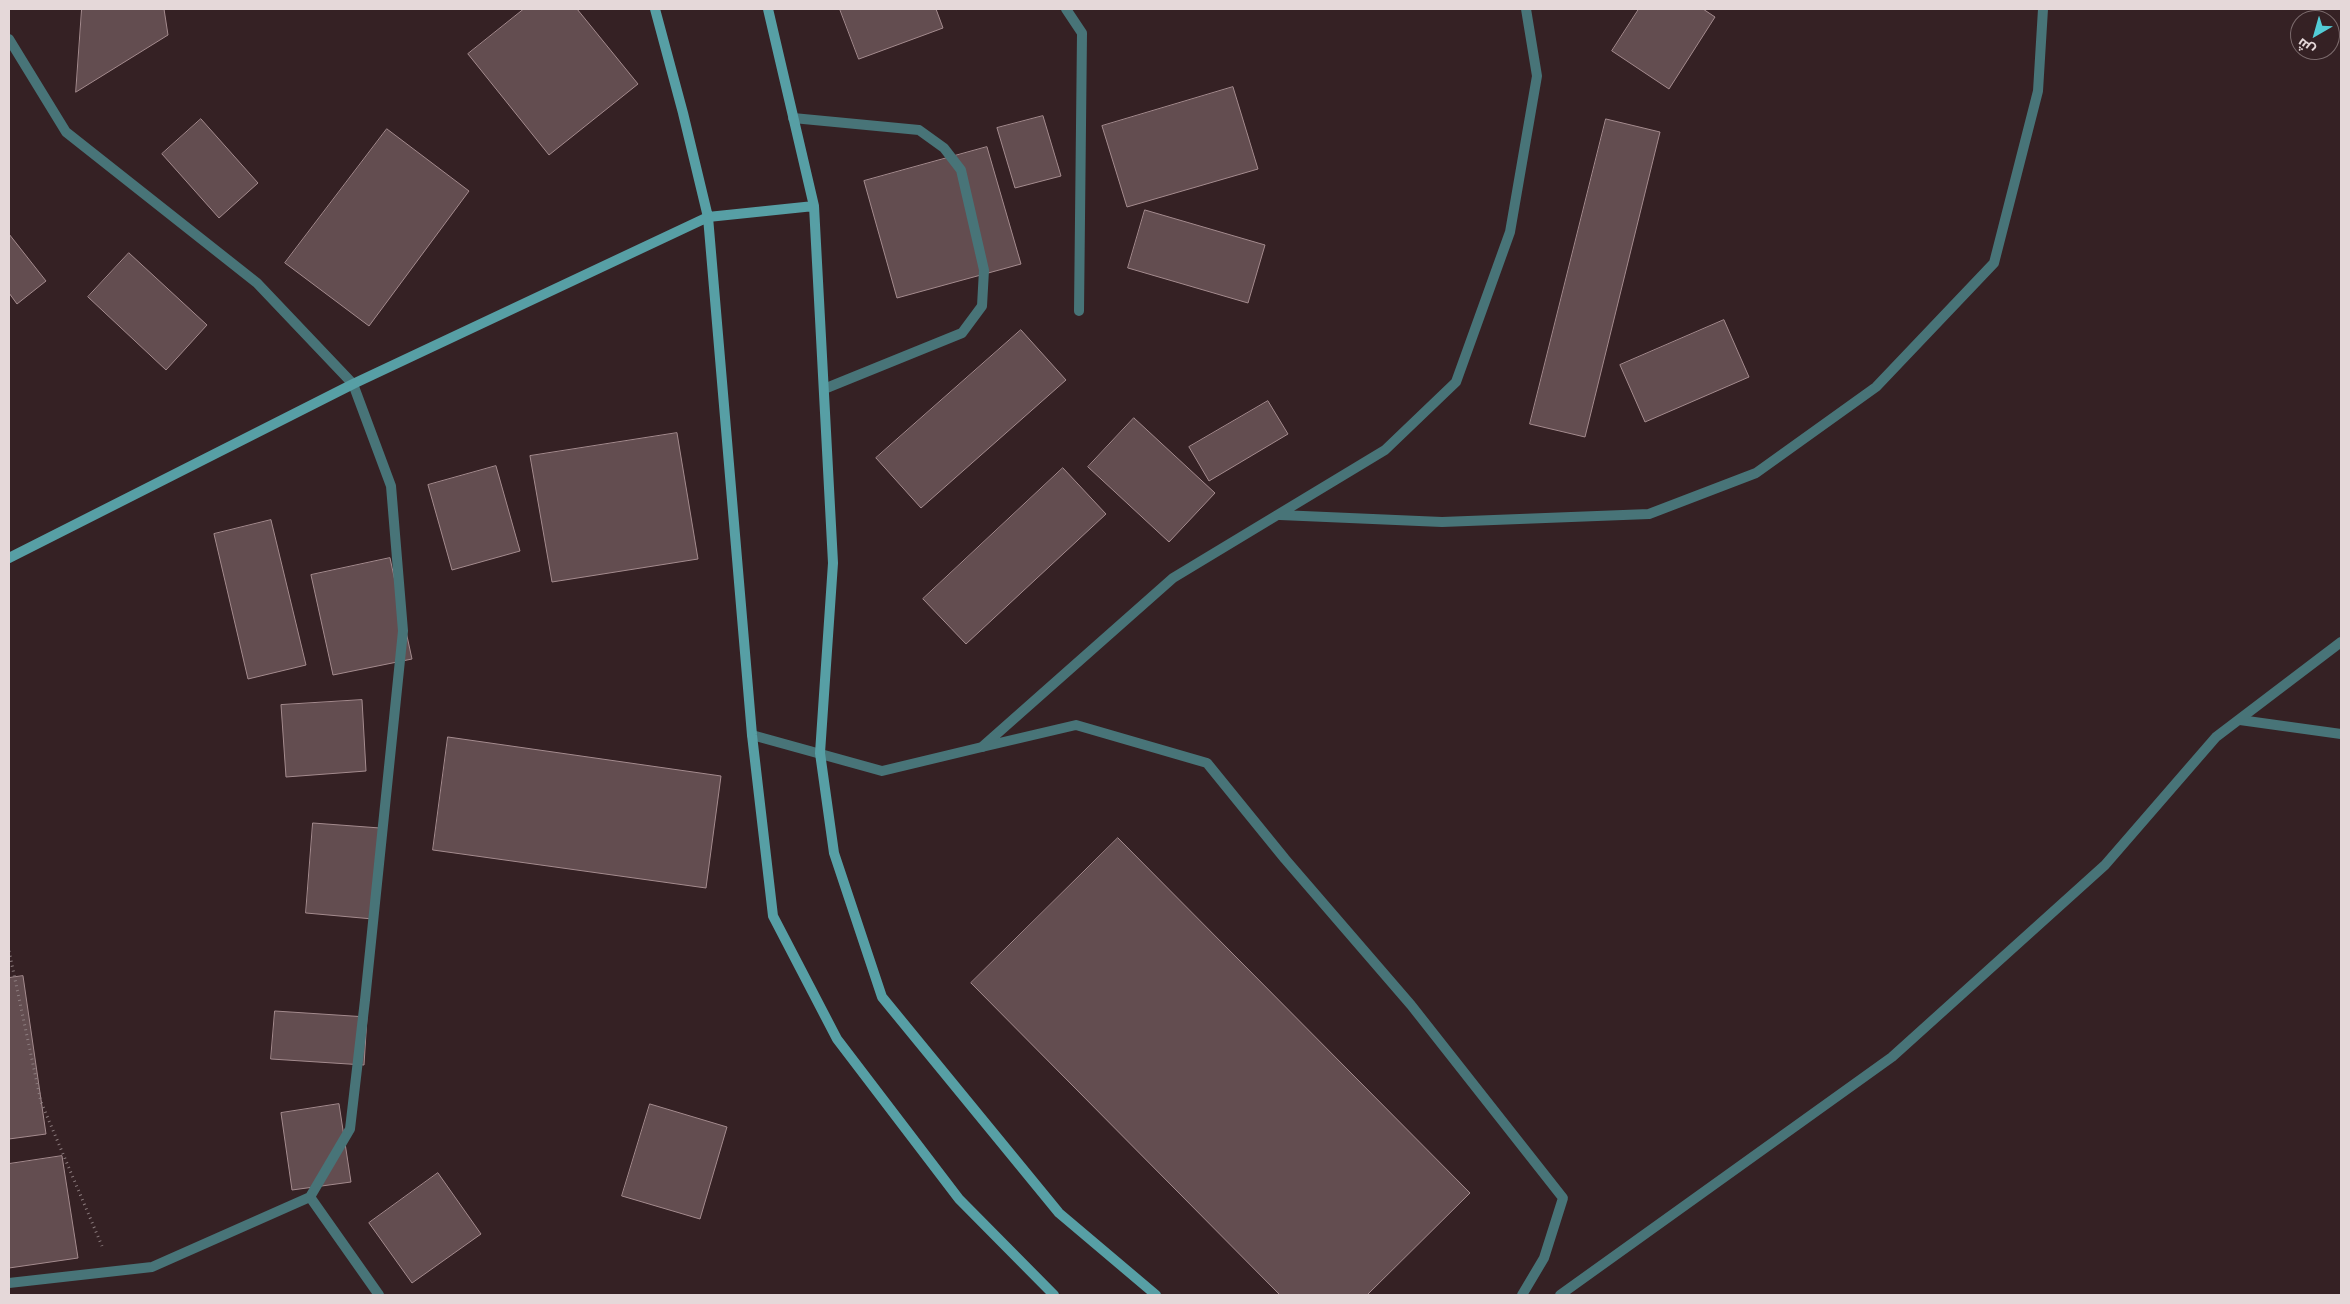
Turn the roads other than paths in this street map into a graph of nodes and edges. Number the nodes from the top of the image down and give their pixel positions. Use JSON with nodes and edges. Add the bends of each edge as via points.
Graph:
{"nodes":[{"id":1,"x":655,"y":9,"type":"edge"},
{"id":2,"x":768,"y":9,"type":"edge"},
{"id":3,"x":1066,"y":9,"type":"edge"},
{"id":4,"x":1526,"y":9,"type":"edge"},
{"id":5,"x":2043,"y":9,"type":"edge"},
{"id":6,"x":9,"y":40,"type":"edge"},
{"id":7,"x":793,"y":118,"type":"junction"},
{"id":8,"x":814,"y":206,"type":"junction"},
{"id":9,"x":708,"y":217,"type":"junction"},
{"id":10,"x":1079,"y":311,"type":"dead end"},
{"id":11,"x":354,"y":384,"type":"junction"},
{"id":12,"x":824,"y":389,"type":"junction"},
{"id":13,"x":1280,"y":515,"type":"junction"},
{"id":14,"x":9,"y":558,"type":"edge"},
{"id":15,"x":2341,"y":642,"type":"edge"},
{"id":16,"x":2240,"y":720,"type":"junction"},
{"id":17,"x":752,"y":734,"type":"junction"},
{"id":18,"x":2341,"y":734,"type":"edge"},
{"id":19,"x":982,"y":747,"type":"junction"},
{"id":20,"x":820,"y":753,"type":"junction"},
{"id":21,"x":310,"y":1197,"type":"junction"},
{"id":22,"x":9,"y":1283,"type":"edge"},
{"id":23,"x":379,"y":1295,"type":"edge"},
{"id":24,"x":1054,"y":1295,"type":"edge"},
{"id":25,"x":1156,"y":1295,"type":"edge"},
{"id":26,"x":1522,"y":1295,"type":"edge"},
{"id":27,"x":1560,"y":1295,"type":"edge"}],
"edges":[{"from":1,"to":9,"type":"street"},
{"from":2,"to":7,"type":"street"},
{"from":3,"to":10,"type":"street","via":[[1082,33]]},
{"from":4,"to":13,"type":"street","via":[[1537,76],[1510,232],[1456,382],[1385,450]]},
{"from":5,"to":13,"type":"street","via":[[2038,91],[1994,263],[1876,387],[1756,473],[1649,514],[1442,522]]},
{"from":6,"to":11,"type":"street","via":[[66,132],[257,283]]},
{"from":7,"to":8,"type":"street"},
{"from":7,"to":12,"type":"street","via":[[919,130],[944,148],[961,170],[984,270],[982,306],[962,333]]},
{"from":8,"to":9,"type":"street"},
{"from":8,"to":12,"type":"street"},
{"from":9,"to":11,"type":"street"},
{"from":9,"to":17,"type":"street"},
{"from":11,"to":14,"type":"street"},
{"from":11,"to":21,"type":"street","via":[[391,486],[403,631],[350,1129]]},
{"from":12,"to":20,"type":"street","via":[[833,563]]},
{"from":13,"to":19,"type":"street","via":[[1174,578]]},
{"from":15,"to":16,"type":"street"},
{"from":16,"to":18,"type":"street"},
{"from":16,"to":27,"type":"street","via":[[2216,737],[2105,865],[1892,1057]]},
{"from":17,"to":20,"type":"street"},
{"from":17,"to":24,"type":"street","via":[[773,916],[837,1039],[959,1198]]},
{"from":19,"to":20,"type":"street","via":[[882,771]]},
{"from":19,"to":26,"type":"street","via":[[1076,725],[1208,763],[1411,1006],[1563,1198],[1544,1258]]},
{"from":20,"to":25,"type":"street","via":[[834,853],[882,997],[1059,1213]]},
{"from":21,"to":22,"type":"street","via":[[152,1267]]},
{"from":21,"to":23,"type":"street"}]}
